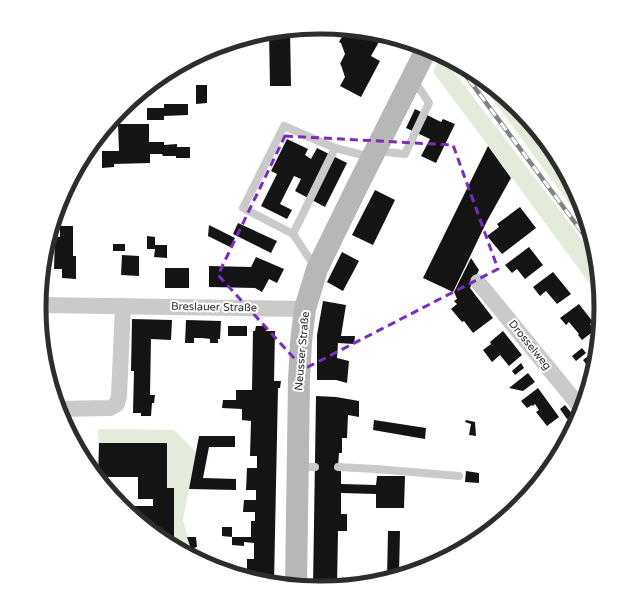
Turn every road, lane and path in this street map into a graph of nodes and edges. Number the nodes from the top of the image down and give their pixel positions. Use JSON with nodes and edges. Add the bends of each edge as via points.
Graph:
{"nodes":[{"id":1,"x":424,"y":55,"type":"edge"},
{"id":2,"x":335,"y":148,"type":"junction"},
{"id":3,"x":374,"y":154,"type":"junction"},
{"id":4,"x":293,"y":234,"type":"junction"},
{"id":5,"x":317,"y":269,"type":"junction"},
{"id":6,"x":478,"y":282,"type":"dead end"},
{"id":7,"x":46,"y":305,"type":"edge"},
{"id":8,"x":123,"y":306,"type":"junction"},
{"id":9,"x":305,"y":308,"type":"junction"},
{"id":10,"x":576,"y":402,"type":"edge"},
{"id":11,"x":66,"y":409,"type":"edge"},
{"id":12,"x":338,"y":467,"type":"dead end"},
{"id":13,"x":460,"y":476,"type":"dead end"},
{"id":14,"x":297,"y":580,"type":"edge"}],
"edges":[{"from":1,"to":3,"type":"main road","name":"Neusser Straße"},
{"from":2,"to":3,"type":"lane"},
{"from":2,"to":4,"type":"lane"},
{"from":2,"to":4,"type":"lane","via":[[284,126],[242,208]]},
{"from":3,"to":5,"type":"main road","name":"Neusser Straße"},
{"from":4,"to":5,"type":"lane"},
{"from":5,"to":9,"type":"main road","name":"Neusser Straße"},
{"from":6,"to":10,"type":"street","name":"Drosselweg"},
{"from":7,"to":8,"type":"street","name":"Breslauer Straße"},
{"from":8,"to":9,"type":"street","name":"Breslauer Straße"},
{"from":8,"to":11,"type":"street","via":[[117,404],[110,408]]},
{"from":9,"to":14,"type":"main road","name":"Neusser Straße","via":[[299,380],[307,467]]},
{"from":12,"to":13,"type":"lane"}]}
